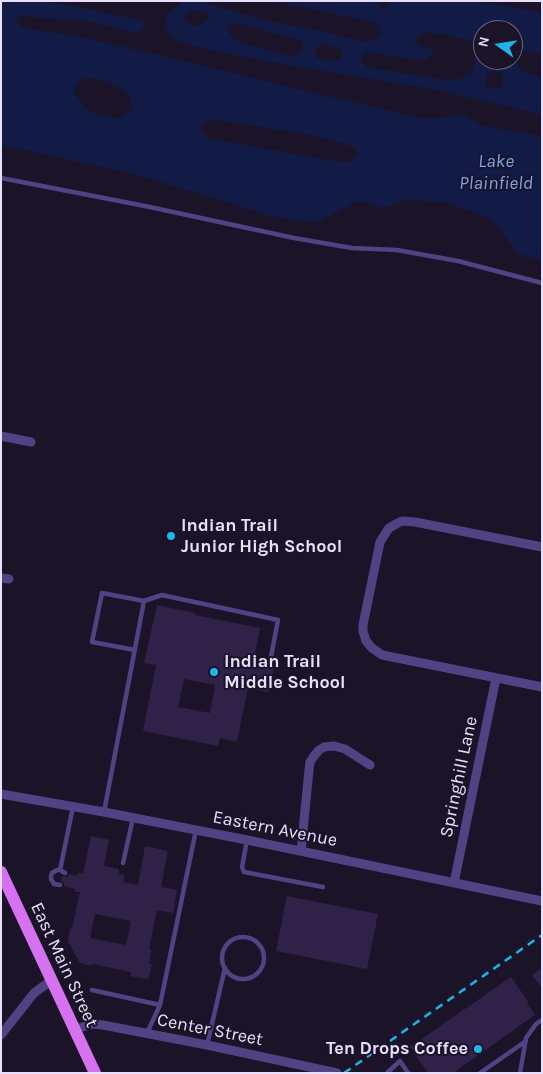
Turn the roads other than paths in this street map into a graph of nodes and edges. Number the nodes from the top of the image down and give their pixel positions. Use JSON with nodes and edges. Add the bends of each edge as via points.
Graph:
{"nodes":[{"id":1,"x":1,"y":178,"type":"edge"},
{"id":2,"x":542,"y":283,"type":"edge"},
{"id":3,"x":1,"y":436,"type":"edge"},
{"id":4,"x":31,"y":442,"type":"dead end"},
{"id":5,"x":542,"y":547,"type":"edge"},
{"id":6,"x":144,"y":602,"type":"junction"},
{"id":7,"x":135,"y":650,"type":"junction"},
{"id":8,"x":271,"y":657,"type":"dead end"},
{"id":9,"x":496,"y":678,"type":"junction"},
{"id":10,"x":542,"y":687,"type":"edge"},
{"id":11,"x":370,"y":765,"type":"dead end"},
{"id":12,"x":1,"y":794,"type":"edge"},
{"id":13,"x":73,"y":806,"type":"junction"},
{"id":14,"x":104,"y":812,"type":"junction"},
{"id":15,"x":133,"y":818,"type":"junction"},
{"id":16,"x":196,"y":830,"type":"junction"},
{"id":17,"x":247,"y":840,"type":"junction"},
{"id":18,"x":301,"y":851,"type":"junction"},
{"id":19,"x":123,"y":863,"type":"dead end"},
{"id":20,"x":1,"y":872,"type":"edge"},
{"id":21,"x":454,"y":883,"type":"junction"},
{"id":22,"x":60,"y":885,"type":"dead end"},
{"id":23,"x":323,"y":888,"type":"dead end"},
{"id":24,"x":542,"y":901,"type":"edge"},
{"id":25,"x":225,"y":968,"type":"junction"},
{"id":26,"x":52,"y":980,"type":"junction"},
{"id":27,"x":92,"y":990,"type":"dead end"},
{"id":28,"x":160,"y":1005,"type":"junction"},
{"id":29,"x":542,"y":1020,"type":"edge"},
{"id":30,"x":76,"y":1029,"type":"junction"},
{"id":31,"x":147,"y":1033,"type":"junction"},
{"id":32,"x":2,"y":1034,"type":"edge"},
{"id":33,"x":526,"y":1041,"type":"junction"},
{"id":34,"x":207,"y":1045,"type":"junction"},
{"id":35,"x":520,"y":1072,"type":"edge"},
{"id":36,"x":95,"y":1073,"type":"edge"},
{"id":37,"x":338,"y":1073,"type":"edge"},
{"id":38,"x":387,"y":1073,"type":"edge"},
{"id":39,"x":408,"y":1073,"type":"edge"},
{"id":40,"x":480,"y":1073,"type":"edge"}],
"edges":[{"from":1,"to":2,"type":"lane","via":[[294,238],[458,261]]},
{"from":3,"to":4,"type":"street"},
{"from":5,"to":9,"type":"street","via":[[408,522],[389,528],[380,542],[363,625],[369,645],[382,655]]},
{"from":6,"to":7,"type":"lane"},
{"from":6,"to":7,"type":"lane","via":[[102,593],[92,642]]},
{"from":6,"to":8,"type":"lane","via":[[162,595],[278,620]]},
{"from":7,"to":14,"type":"lane"},
{"from":9,"to":10,"type":"street"},
{"from":9,"to":21,"type":"street","name":"Springhill Lane"},
{"from":11,"to":18,"type":"street","via":[[334,746],[324,747],[314,756],[310,762]]},
{"from":12,"to":13,"type":"street","name":"Eastern Avenue"},
{"from":13,"to":14,"type":"street","name":"Eastern Avenue"},
{"from":13,"to":22,"type":"lane","via":[[63,872],[54,871],[51,876],[54,884]]},
{"from":14,"to":15,"type":"street","name":"Eastern Avenue"},
{"from":15,"to":16,"type":"street","name":"Eastern Avenue"},
{"from":15,"to":19,"type":"lane"},
{"from":16,"to":17,"type":"street","name":"Eastern Avenue"},
{"from":16,"to":28,"type":"lane"},
{"from":17,"to":18,"type":"street","name":"Eastern Avenue"},
{"from":17,"to":23,"type":"lane","via":[[244,872]]},
{"from":18,"to":21,"type":"street","name":"Eastern Avenue"},
{"from":20,"to":26,"type":"main road","name":"East Main Street"},
{"from":21,"to":24,"type":"street","name":"Eastern Avenue"},
{"from":25,"to":25,"type":"lane","via":[[238,978],[254,976],[264,958],[258,943],[243,937],[228,943],[223,952]]},
{"from":25,"to":34,"type":"lane"},
{"from":26,"to":30,"type":"main road","name":"East Main Street"},
{"from":26,"to":32,"type":"street","via":[[34,993]]},
{"from":27,"to":28,"type":"lane"},
{"from":28,"to":31,"type":"lane"},
{"from":29,"to":33,"type":"lane"},
{"from":30,"to":31,"type":"street","name":"Center Street","via":[[92,1024]]},
{"from":30,"to":36,"type":"main road","name":"East Main Street"},
{"from":31,"to":34,"type":"street","name":"Center Street"},
{"from":33,"to":35,"type":"lane"},
{"from":33,"to":40,"type":"lane"},
{"from":34,"to":37,"type":"street","name":"Center Street"},
{"from":38,"to":39,"type":"lane","via":[[400,1061]]}]}
